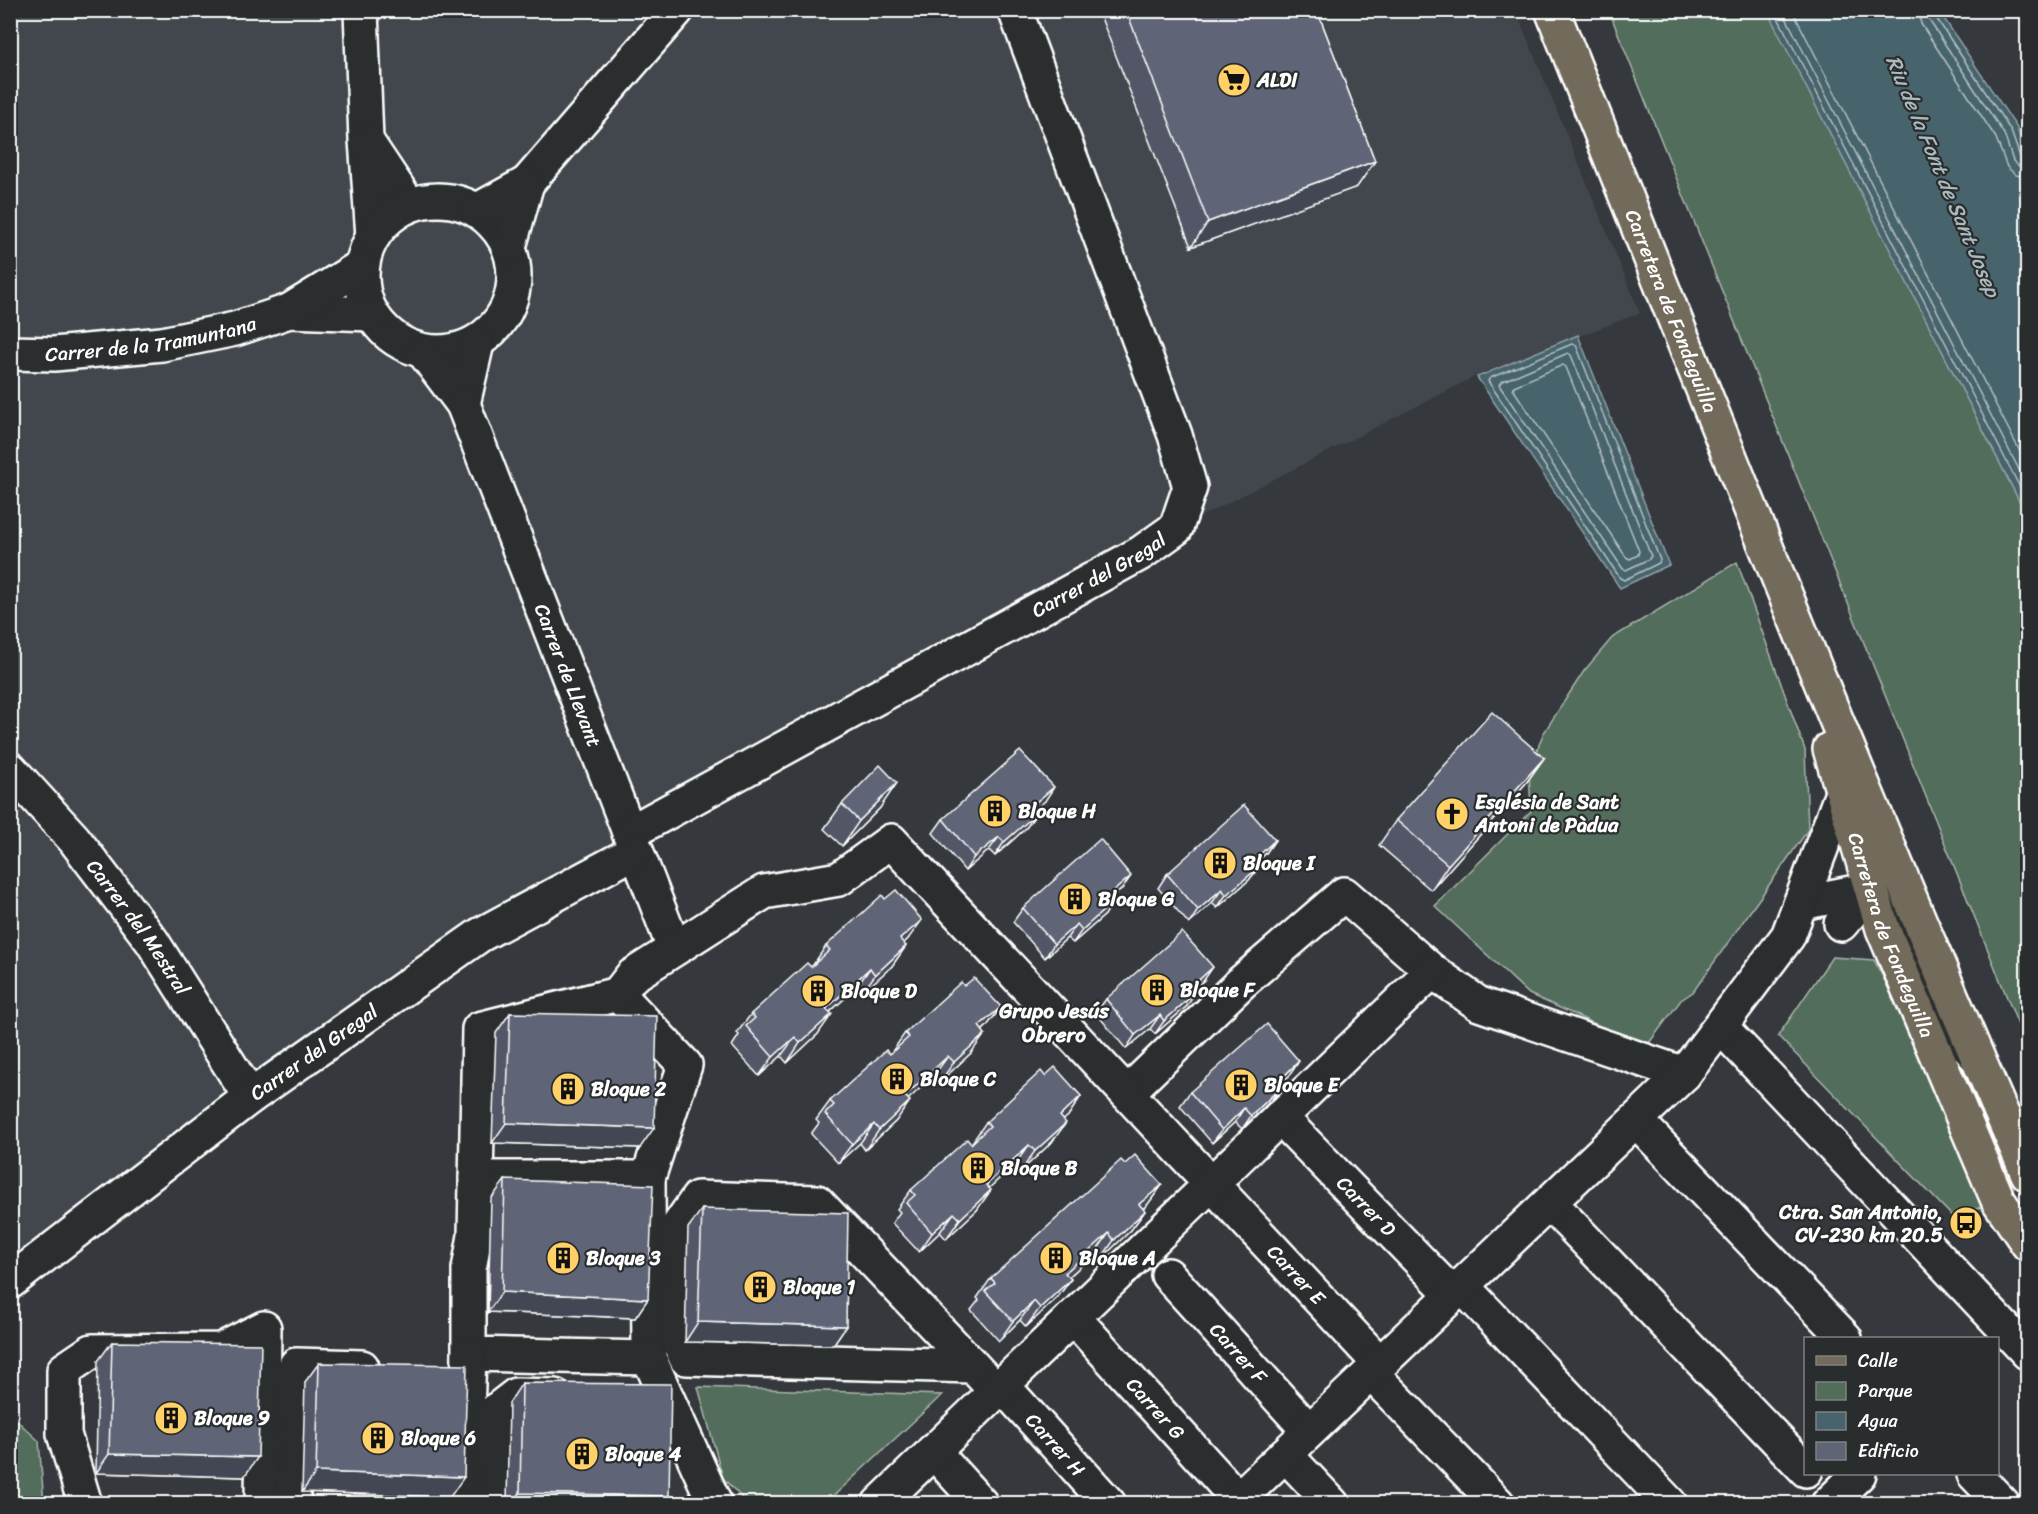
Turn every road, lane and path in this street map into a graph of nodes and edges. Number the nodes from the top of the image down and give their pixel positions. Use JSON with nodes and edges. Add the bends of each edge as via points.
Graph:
{"nodes":[{"id":1,"x":361,"y":10,"type":"edge"},
{"id":2,"x":677,"y":10,"type":"edge"},
{"id":3,"x":1015,"y":10,"type":"edge"},
{"id":4,"x":1552,"y":10,"type":"edge"},
{"id":5,"x":366,"y":140,"type":"junction"},
{"id":6,"x":527,"y":183,"type":"junction"},
{"id":7,"x":409,"y":205,"type":"junction"},
{"id":8,"x":478,"y":210,"type":"junction"},
{"id":9,"x":373,"y":236,"type":"junction"},
{"id":10,"x":509,"y":247,"type":"junction"},
{"id":11,"x":362,"y":266,"type":"junction"},
{"id":12,"x":289,"y":311,"type":"junction"},
{"id":13,"x":372,"y":314,"type":"junction"},
{"id":14,"x":477,"y":343,"type":"junction"},
{"id":15,"x":423,"y":351,"type":"junction"},
{"id":16,"x":10,"y":353,"type":"edge"},
{"id":17,"x":463,"y":404,"type":"junction"},
{"id":18,"x":1792,"y":611,"type":"junction"},
{"id":19,"x":10,"y":769,"type":"edge"},
{"id":20,"x":1842,"y":793,"type":"junction"},
{"id":21,"x":1885,"y":837,"type":"junction"},
{"id":22,"x":632,"y":842,"type":"junction"},
{"id":23,"x":1871,"y":889,"type":"junction"},
{"id":24,"x":1800,"y":903,"type":"junction"},
{"id":25,"x":1840,"y":924,"type":"junction"},
{"id":26,"x":1883,"y":929,"type":"junction"},
{"id":27,"x":1788,"y":936,"type":"junction"},
{"id":28,"x":674,"y":948,"type":"junction"},
{"id":29,"x":1432,"y":971,"type":"junction"},
{"id":30,"x":618,"y":994,"type":"junction"},
{"id":31,"x":1720,"y":1027,"type":"junction"},
{"id":32,"x":1976,"y":1056,"type":"junction"},
{"id":33,"x":1684,"y":1074,"type":"junction"},
{"id":34,"x":1127,"y":1093,"type":"junction"},
{"id":35,"x":250,"y":1096,"type":"junction"},
{"id":36,"x":1280,"y":1117,"type":"junction"},
{"id":37,"x":1637,"y":1121,"type":"junction"},
{"id":38,"x":2028,"y":1174,"type":"edge"},
{"id":39,"x":476,"y":1178,"type":"junction"},
{"id":40,"x":648,"y":1178,"type":"junction"},
{"id":41,"x":1211,"y":1184,"type":"junction"},
{"id":42,"x":1550,"y":1203,"type":"junction"},
{"id":43,"x":2028,"y":1244,"type":"edge"},
{"id":44,"x":16,"y":1268,"type":"edge"},
{"id":45,"x":1167,"y":1275,"type":"dead end"},
{"id":46,"x":1458,"y":1291,"type":"junction"},
{"id":47,"x":1073,"y":1317,"type":"junction"},
{"id":48,"x":1844,"y":1337,"type":"edge"},
{"id":49,"x":2010,"y":1341,"type":"edge"},
{"id":50,"x":649,"y":1358,"type":"junction"},
{"id":51,"x":469,"y":1362,"type":"junction"},
{"id":52,"x":973,"y":1366,"type":"junction"},
{"id":53,"x":388,"y":1368,"type":"edge"},
{"id":54,"x":1376,"y":1368,"type":"junction"},
{"id":55,"x":434,"y":1369,"type":"edge"},
{"id":56,"x":999,"y":1388,"type":"junction"},
{"id":57,"x":586,"y":1397,"type":"edge"},
{"id":58,"x":633,"y":1398,"type":"edge"},
{"id":59,"x":668,"y":1399,"type":"junction"},
{"id":60,"x":1309,"y":1431,"type":"junction"},
{"id":61,"x":933,"y":1451,"type":"junction"},
{"id":62,"x":1285,"y":1454,"type":"junction"},
{"id":63,"x":1804,"y":1469,"type":"edge"},
{"id":64,"x":1810,"y":1475,"type":"edge"},
{"id":65,"x":1857,"y":1475,"type":"edge"},
{"id":66,"x":1976,"y":1475,"type":"edge"},
{"id":67,"x":1235,"y":1501,"type":"edge"},
{"id":68,"x":1832,"y":1502,"type":"edge"},
{"id":69,"x":85,"y":1503,"type":"edge"},
{"id":70,"x":262,"y":1503,"type":"edge"},
{"id":71,"x":293,"y":1503,"type":"edge"},
{"id":72,"x":464,"y":1503,"type":"edge"},
{"id":73,"x":495,"y":1503,"type":"edge"},
{"id":74,"x":716,"y":1503,"type":"edge"},
{"id":75,"x":879,"y":1503,"type":"edge"},
{"id":76,"x":981,"y":1503,"type":"edge"},
{"id":77,"x":1109,"y":1503,"type":"edge"},
{"id":78,"x":1332,"y":1503,"type":"edge"},
{"id":79,"x":1498,"y":1503,"type":"edge"},
{"id":80,"x":1670,"y":1503,"type":"edge"},
{"id":81,"x":2003,"y":1503,"type":"edge"}],
"edges":[{"from":1,"to":5,"type":"street"},
{"from":2,"to":6,"type":"street"},
{"from":3,"to":22,"type":"street","name":"Carrer del Gregal","via":[[1175,435],[1190,487],[1176,528],[1141,553]]},
{"from":4,"to":18,"type":"main road","name":"Carretera de Fondeguilla"},
{"from":5,"to":7,"type":"street"},
{"from":5,"to":9,"type":"street"},
{"from":6,"to":8,"type":"street"},
{"from":6,"to":10,"type":"street"},
{"from":7,"to":8,"type":"street","via":[[432,200],[456,201]]},
{"from":7,"to":9,"type":"street","via":[[388,218]]},
{"from":8,"to":10,"type":"street","via":[[496,226]]},
{"from":9,"to":11,"type":"street"},
{"from":10,"to":14,"type":"street","via":[[515,268],[514,290],[507,311]]},
{"from":11,"to":12,"type":"street"},
{"from":11,"to":13,"type":"street","via":[[363,291]]},
{"from":12,"to":13,"type":"street"},
{"from":12,"to":16,"type":"street","name":"Carrer de la Tramuntana","via":[[235,329],[162,344],[54,354]]},
{"from":13,"to":15,"type":"street","via":[[385,331],[403,344]]},
{"from":14,"to":15,"type":"street","via":[[460,350]]},
{"from":14,"to":17,"type":"street"},
{"from":15,"to":17,"type":"street","name":"Carrer de Llevant"},
{"from":17,"to":22,"type":"street","name":"Carrer de Llevant"},
{"from":18,"to":20,"type":"main road","name":"Carretera de Fondeguilla"},
{"from":18,"to":21,"type":"main road","name":"Carretera de Fondeguilla"},
{"from":19,"to":35,"type":"street","name":"Carrer del Mestral","via":[[66,830],[152,941]]},
{"from":20,"to":23,"type":"main road","name":"Carretera de Fondeguilla"},
{"from":20,"to":24,"type":"street"},
{"from":21,"to":23,"type":"street"},
{"from":21,"to":32,"type":"main road","name":"Carretera de Fondeguilla"},
{"from":22,"to":28,"type":"street","name":"Carrer de Llevant"},
{"from":22,"to":35,"type":"street","name":"Carrer del Gregal","via":[[480,935]]},
{"from":23,"to":24,"type":"street"},
{"from":23,"to":25,"type":"street"},
{"from":23,"to":26,"type":"main road","name":"Carretera de Fondeguilla"},
{"from":23,"to":32,"type":"street","via":[[1905,914],[1944,1022]]},
{"from":24,"to":27,"type":"street"},
{"from":25,"to":26,"type":"street"},
{"from":25,"to":27,"type":"street"},
{"from":26,"to":43,"type":"main road","name":"Carretera de Fondeguilla","via":[[1998,1200]]},
{"from":27,"to":31,"type":"street"},
{"from":28,"to":30,"type":"street","via":[[632,976]]},
{"from":28,"to":34,"type":"street","name":"Carrer E","via":[[764,892],[839,879],[891,841]]},
{"from":29,"to":33,"type":"street","via":[[1479,1004]]},
{"from":29,"to":34,"type":"street","via":[[1344,894],[1242,982]]},
{"from":29,"to":36,"type":"street"},
{"from":30,"to":39,"type":"street","via":[[479,1029]]},
{"from":30,"to":40,"type":"street","via":[[685,1065]]},
{"from":31,"to":33,"type":"street"},
{"from":31,"to":49,"type":"street"},
{"from":32,"to":38,"type":"main road","name":"Carretera de Fondeguilla"},
{"from":33,"to":37,"type":"street"},
{"from":34,"to":41,"type":"street","name":"Carrer E"},
{"from":35,"to":44,"type":"street","name":"Carrer del Gregal"},
{"from":36,"to":41,"type":"street"},
{"from":36,"to":46,"type":"street","name":"Carrer D"},
{"from":37,"to":42,"type":"street"},
{"from":37,"to":48,"type":"street"},
{"from":39,"to":40,"type":"street"},
{"from":39,"to":51,"type":"street","via":[[475,1236],[469,1269]]},
{"from":40,"to":50,"type":"street"},
{"from":41,"to":47,"type":"street"},
{"from":41,"to":54,"type":"street","name":"Carrer E"},
{"from":42,"to":46,"type":"street"},
{"from":42,"to":63,"type":"street"},
{"from":45,"to":60,"type":"street","name":"Carrer F"},
{"from":46,"to":54,"type":"street"},
{"from":46,"to":80,"type":"street","name":"Carrer D"},
{"from":47,"to":56,"type":"street"},
{"from":47,"to":67,"type":"street","name":"Carrer G"},
{"from":50,"to":51,"type":"street"},
{"from":50,"to":59,"type":"street"},
{"from":51,"to":55,"type":"street"},
{"from":51,"to":72,"type":"street"},
{"from":52,"to":52,"type":"street","name":"Carrer H","via":[[818,1202],[698,1198],[679,1225],[678,1340],[686,1358]]},
{"from":52,"to":56,"type":"street","name":"Carrer H"},
{"from":53,"to":71,"type":"street","via":[[296,1365]]},
{"from":54,"to":60,"type":"street"},
{"from":54,"to":79,"type":"street","name":"Carrer E"},
{"from":56,"to":61,"type":"street"},
{"from":56,"to":77,"type":"street","name":"Carrer H"},
{"from":57,"to":73,"type":"street","via":[[516,1395],[494,1412]]},
{"from":58,"to":59,"type":"street"},
{"from":59,"to":74,"type":"street"},
{"from":60,"to":62,"type":"street"},
{"from":61,"to":75,"type":"street"},
{"from":61,"to":76,"type":"street"},
{"from":62,"to":67,"type":"street"},
{"from":62,"to":78,"type":"street"},
{"from":64,"to":68,"type":"street"},
{"from":65,"to":68,"type":"street"},
{"from":66,"to":81,"type":"street"},
{"from":69,"to":70,"type":"street","via":[[64,1434],[64,1370],[92,1351],[221,1350],[264,1328]]}]}
